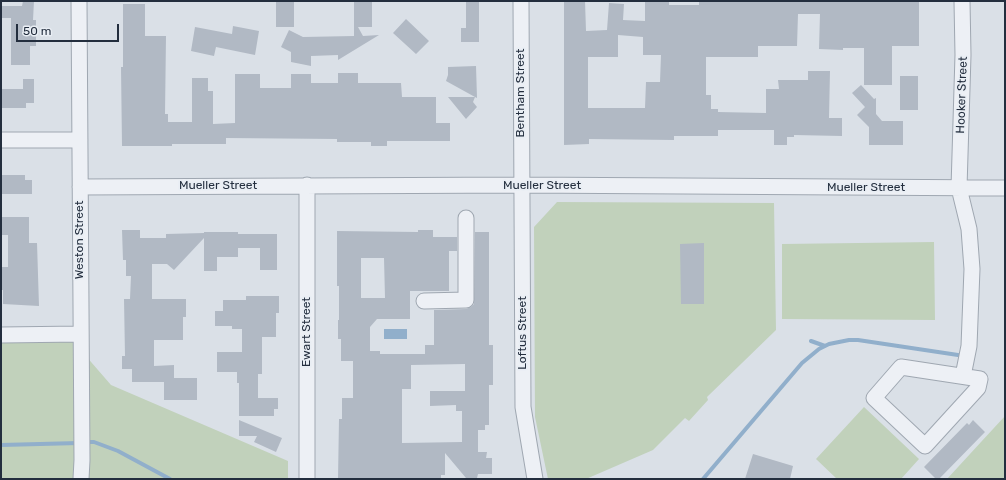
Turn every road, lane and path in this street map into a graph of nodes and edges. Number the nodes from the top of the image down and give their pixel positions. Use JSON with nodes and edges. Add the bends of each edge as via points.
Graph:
{"nodes":[{"id":1,"x":79,"y":1,"type":"edge"},
{"id":2,"x":521,"y":1,"type":"edge"},
{"id":3,"x":962,"y":1,"type":"edge"},
{"id":4,"x":1,"y":140,"type":"edge"},
{"id":5,"x":80,"y":140,"type":"junction"},
{"id":6,"x":307,"y":185,"type":"junction"},
{"id":7,"x":522,"y":185,"type":"junction"},
{"id":8,"x":80,"y":187,"type":"junction"},
{"id":9,"x":959,"y":188,"type":"junction"},
{"id":10,"x":1005,"y":188,"type":"edge"},
{"id":11,"x":466,"y":218,"type":"dead end"},
{"id":12,"x":424,"y":301,"type":"dead end"},
{"id":13,"x":80,"y":334,"type":"junction"},
{"id":14,"x":1,"y":335,"type":"edge"},
{"id":15,"x":963,"y":376,"type":"junction"},
{"id":16,"x":81,"y":479,"type":"edge"},
{"id":17,"x":307,"y":479,"type":"edge"},
{"id":18,"x":535,"y":479,"type":"edge"}],
"edges":[{"from":1,"to":5,"type":"street","name":"Weston Street"},
{"from":2,"to":7,"type":"street","name":"Bentham Street"},
{"from":3,"to":9,"type":"street","name":"Hooker Street"},
{"from":4,"to":5,"type":"street"},
{"from":5,"to":8,"type":"street","name":"Weston Street"},
{"from":6,"to":7,"type":"street","name":"Mueller Street"},
{"from":6,"to":8,"type":"street","name":"Mueller Street"},
{"from":6,"to":17,"type":"street","name":"Ewart Street"},
{"from":7,"to":9,"type":"street","name":"Mueller Street"},
{"from":7,"to":18,"type":"street","name":"Loftus Street","via":[[523,408]]},
{"from":8,"to":13,"type":"street","name":"Weston Street"},
{"from":9,"to":10,"type":"street","name":"Mueller Street"},
{"from":9,"to":15,"type":"street","name":"Hooker Street","via":[[969,229],[972,269],[969,346]]},
{"from":11,"to":12,"type":"street","via":[[466,300]]},
{"from":13,"to":14,"type":"street"},
{"from":13,"to":16,"type":"street","name":"Weston Street"},
{"from":15,"to":15,"type":"street","via":[[901,367],[874,398],[925,446],[978,388],[980,379]]}]}
